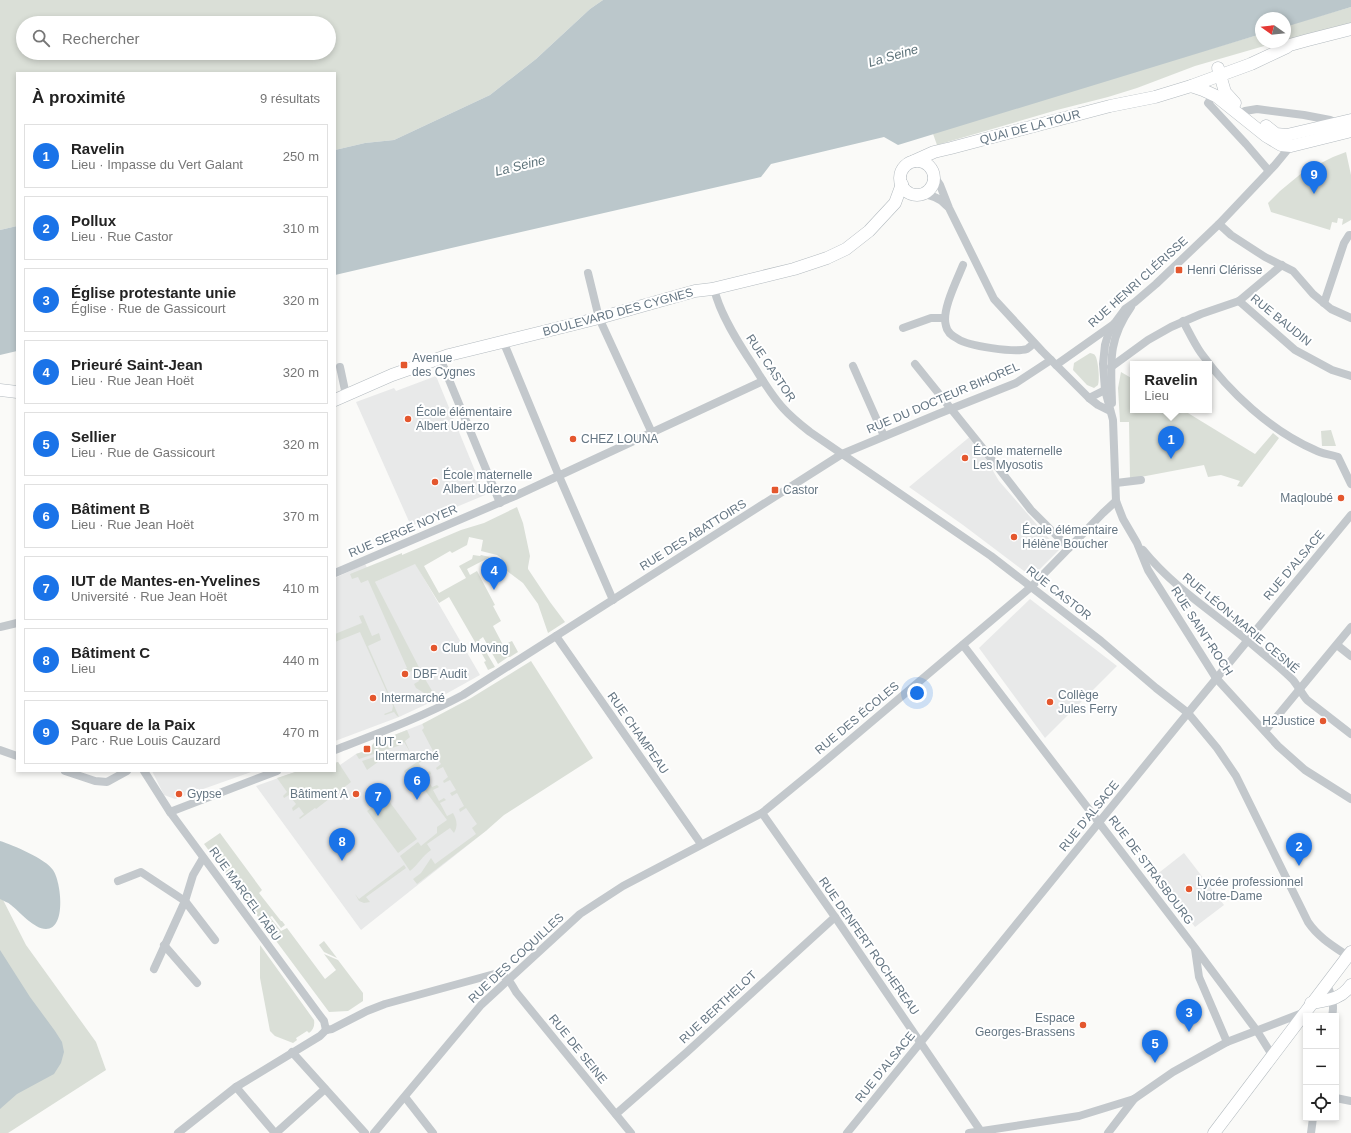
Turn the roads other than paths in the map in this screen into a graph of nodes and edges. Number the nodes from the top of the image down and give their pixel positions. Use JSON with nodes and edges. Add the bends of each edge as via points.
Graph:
{"nodes":[{"id":1,"x":1351,"y":29,"type":"edge"},
{"id":2,"x":1214,"y":73,"type":"junction"},
{"id":3,"x":1191,"y":86,"type":"junction"},
{"id":4,"x":1213,"y":97,"type":"junction"},
{"id":5,"x":1110,"y":106,"type":"junction"},
{"id":6,"x":1246,"y":111,"type":"junction"},
{"id":7,"x":1337,"y":123,"type":"junction"},
{"id":8,"x":1351,"y":130,"type":"edge"},
{"id":9,"x":1300,"y":132,"type":"junction"},
{"id":10,"x":1291,"y":146,"type":"junction"},
{"id":11,"x":951,"y":148,"type":"junction"},
{"id":12,"x":914,"y":161,"type":"junction"},
{"id":13,"x":1269,"y":171,"type":"junction"},
{"id":14,"x":933,"y":174,"type":"junction"},
{"id":15,"x":902,"y":184,"type":"junction"},
{"id":16,"x":918,"y":194,"type":"junction"},
{"id":17,"x":949,"y":208,"type":"junction"},
{"id":18,"x":890,"y":209,"type":"junction"},
{"id":19,"x":1219,"y":224,"type":"junction"},
{"id":20,"x":1351,"y":235,"type":"edge"},
{"id":21,"x":963,"y":264,"type":"dead end"},
{"id":22,"x":1282,"y":265,"type":"junction"},
{"id":23,"x":588,"y":273,"type":"dead end"},
{"id":24,"x":714,"y":288,"type":"junction"},
{"id":25,"x":1239,"y":301,"type":"junction"},
{"id":26,"x":1135,"y":302,"type":"junction"},
{"id":27,"x":1324,"y":303,"type":"junction"},
{"id":28,"x":599,"y":318,"type":"junction"},
{"id":29,"x":944,"y":318,"type":"junction"},
{"id":30,"x":1351,"y":318,"type":"edge"},
{"id":31,"x":1183,"y":321,"type":"junction"},
{"id":32,"x":903,"y":328,"type":"dead end"},
{"id":33,"x":1104,"y":334,"type":"junction"},
{"id":34,"x":503,"y":341,"type":"junction"},
{"id":35,"x":1034,"y":343,"type":"junction"},
{"id":36,"x":1113,"y":344,"type":"junction"},
{"id":37,"x":440,"y":358,"type":"junction"},
{"id":38,"x":1208,"y":361,"type":"edge"},
{"id":39,"x":1054,"y":363,"type":"junction"},
{"id":40,"x":915,"y":364,"type":"dead end"},
{"id":41,"x":853,"y":366,"type":"dead end"},
{"id":42,"x":1212,"y":366,"type":"edge"},
{"id":43,"x":340,"y":367,"type":"dead end"},
{"id":44,"x":1111,"y":367,"type":"junction"},
{"id":45,"x":1351,"y":376,"type":"edge"},
{"id":46,"x":763,"y":381,"type":"junction"},
{"id":47,"x":0,"y":385,"type":"edge"},
{"id":48,"x":16,"y":385,"type":"edge"},
{"id":49,"x":1108,"y":388,"type":"junction"},
{"id":50,"x":0,"y":390,"type":"edge"},
{"id":51,"x":16,"y":392,"type":"edge"},
{"id":52,"x":340,"y":397,"type":"edge"},
{"id":53,"x":1089,"y":398,"type":"junction"},
{"id":54,"x":951,"y":408,"type":"junction"},
{"id":55,"x":1110,"y":411,"type":"junction"},
{"id":56,"x":1113,"y":420,"type":"junction"},
{"id":57,"x":652,"y":433,"type":"junction"},
{"id":58,"x":884,"y":436,"type":"junction"},
{"id":59,"x":842,"y":454,"type":"junction"},
{"id":60,"x":559,"y":476,"type":"junction"},
{"id":61,"x":1141,"y":480,"type":"dead end"},
{"id":62,"x":1116,"y":483,"type":"junction"},
{"id":63,"x":1351,"y":484,"type":"edge"},
{"id":64,"x":1116,"y":501,"type":"junction"},
{"id":65,"x":500,"y":503,"type":"junction"},
{"id":66,"x":1351,"y":515,"type":"edge"},
{"id":67,"x":1137,"y":543,"type":"junction"},
{"id":68,"x":1069,"y":548,"type":"junction"},
{"id":69,"x":336,"y":573,"type":"edge"},
{"id":70,"x":1031,"y":587,"type":"junction"},
{"id":71,"x":613,"y":600,"type":"junction"},
{"id":72,"x":16,"y":623,"type":"edge"},
{"id":73,"x":0,"y":627,"type":"edge"},
{"id":74,"x":1351,"y":627,"type":"edge"},
{"id":75,"x":556,"y":636,"type":"junction"},
{"id":76,"x":1247,"y":641,"type":"junction"},
{"id":77,"x":963,"y":645,"type":"junction"},
{"id":78,"x":1337,"y":645,"type":"junction"},
{"id":79,"x":1351,"y":656,"type":"edge"},
{"id":80,"x":1216,"y":678,"type":"junction"},
{"id":81,"x":1300,"y":692,"type":"junction"},
{"id":82,"x":1188,"y":713,"type":"junction"},
{"id":83,"x":1265,"y":731,"type":"junction"},
{"id":84,"x":1351,"y":734,"type":"edge"},
{"id":85,"x":0,"y":750,"type":"edge"},
{"id":86,"x":336,"y":750,"type":"edge"},
{"id":87,"x":16,"y":756,"type":"edge"},
{"id":88,"x":68,"y":772,"type":"edge"},
{"id":89,"x":125,"y":772,"type":"edge"},
{"id":90,"x":145,"y":772,"type":"edge"},
{"id":91,"x":274,"y":772,"type":"edge"},
{"id":92,"x":1351,"y":799,"type":"edge"},
{"id":93,"x":170,"y":812,"type":"junction"},
{"id":94,"x":762,"y":813,"type":"junction"},
{"id":95,"x":1099,"y":822,"type":"junction"},
{"id":96,"x":701,"y":844,"type":"junction"},
{"id":97,"x":203,"y":858,"type":"junction"},
{"id":98,"x":118,"y":881,"type":"dead end"},
{"id":99,"x":623,"y":886,"type":"joint"},
{"id":100,"x":185,"y":900,"type":"junction"},
{"id":101,"x":835,"y":917,"type":"junction"},
{"id":102,"x":215,"y":940,"type":"dead end"},
{"id":103,"x":164,"y":945,"type":"junction"},
{"id":104,"x":1195,"y":948,"type":"junction"},
{"id":105,"x":1350,"y":955,"type":"edge"},
{"id":106,"x":154,"y":969,"type":"dead end"},
{"id":107,"x":1330,"y":979,"type":"junction"},
{"id":108,"x":510,"y":980,"type":"junction"},
{"id":109,"x":197,"y":983,"type":"dead end"},
{"id":110,"x":1350,"y":988,"type":"edge"},
{"id":111,"x":1332,"y":999,"type":"junction"},
{"id":112,"x":1308,"y":1008,"type":"junction"},
{"id":113,"x":1333,"y":1013,"type":"edge"},
{"id":114,"x":326,"y":1030,"type":"junction"},
{"id":115,"x":1257,"y":1031,"type":"junction"},
{"id":116,"x":920,"y":1042,"type":"junction"},
{"id":117,"x":1227,"y":1042,"type":"junction"},
{"id":118,"x":292,"y":1052,"type":"junction"},
{"id":119,"x":1272,"y":1055,"type":"junction"},
{"id":120,"x":236,"y":1087,"type":"junction"},
{"id":121,"x":325,"y":1089,"type":"junction"},
{"id":122,"x":405,"y":1097,"type":"junction"},
{"id":123,"x":1134,"y":1099,"type":"junction"},
{"id":124,"x":1339,"y":1099,"type":"edge"},
{"id":125,"x":1351,"y":1101,"type":"edge"},
{"id":126,"x":616,"y":1114,"type":"junction"},
{"id":127,"x":1312,"y":1121,"type":"edge"},
{"id":128,"x":981,"y":1132,"type":"edge"},
{"id":129,"x":178,"y":1133,"type":"edge"},
{"id":130,"x":275,"y":1133,"type":"edge"},
{"id":131,"x":365,"y":1133,"type":"edge"},
{"id":132,"x":374,"y":1133,"type":"edge"},
{"id":133,"x":433,"y":1133,"type":"edge"},
{"id":134,"x":631,"y":1133,"type":"edge"},
{"id":135,"x":847,"y":1133,"type":"edge"},
{"id":136,"x":969,"y":1133,"type":"edge"},
{"id":137,"x":1108,"y":1133,"type":"edge"},
{"id":138,"x":1214,"y":1133,"type":"edge"},
{"id":139,"x":1310,"y":1133,"type":"edge"}],
"edges":[{"from":1,"to":2,"type":"main road","via":[[1308,40],[1256,61]]},
{"from":2,"to":3,"type":"main road"},
{"from":2,"to":4,"type":"main road"},
{"from":2,"to":5,"type":"main road"},
{"from":2,"to":6,"type":"main road","via":[[1227,96]]},
{"from":3,"to":4,"type":"main road"},
{"from":3,"to":5,"type":"main road","via":[[1155,97]]},
{"from":4,"to":10,"type":"main road","via":[[1275,142]]},
{"from":4,"to":13,"type":"street","via":[[1246,144]]},
{"from":5,"to":11,"type":"main road","name":"QUAI DE LA TOUR"},
{"from":6,"to":7,"type":"street","via":[[1258,109]]},
{"from":6,"to":9,"type":"main road","via":[[1276,134]]},
{"from":7,"to":8,"type":"main road"},
{"from":7,"to":9,"type":"main road"},
{"from":8,"to":10,"type":"main road"},
{"from":9,"to":10,"type":"street","name":"RUE HENRI CLÉRISSE"},
{"from":10,"to":13,"type":"street","name":"RUE HENRI CLÉRISSE"},
{"from":11,"to":12,"type":"main road","name":"QUAI DE LA TOUR"},
{"from":11,"to":14,"type":"main road","name":"QUAI DE LA TOUR","via":[[938,158]]},
{"from":12,"to":14,"type":"main road","via":[[925,163]]},
{"from":12,"to":15,"type":"main road","via":[[907,164],[902,171]]},
{"from":13,"to":19,"type":"street","name":"RUE HENRI CLÉRISSE"},
{"from":14,"to":16,"type":"main road","via":[[932,186],[926,192]]},
{"from":14,"to":17,"type":"street"},
{"from":15,"to":16,"type":"main road","via":[[908,192]]},
{"from":15,"to":18,"type":"main road","name":"BOULEVARD DES CYGNES"},
{"from":16,"to":17,"type":"street","via":[[938,198]]},
{"from":16,"to":18,"type":"main road","name":"BOULEVARD DES CYGNES"},
{"from":17,"to":35,"type":"street","via":[[994,299]]},
{"from":18,"to":24,"type":"main road","name":"BOULEVARD DES CYGNES","via":[[857,242],[826,258],[802,267]]},
{"from":19,"to":22,"type":"street","via":[[1231,235]]},
{"from":19,"to":26,"type":"street","name":"RUE HENRI CLÉRISSE"},
{"from":20,"to":27,"type":"street","via":[[1344,242]]},
{"from":21,"to":29,"type":"street"},
{"from":22,"to":25,"type":"street"},
{"from":22,"to":27,"type":"street","via":[[1293,271]]},
{"from":23,"to":28,"type":"street"},
{"from":24,"to":28,"type":"main road","name":"BOULEVARD DES CYGNES"},
{"from":24,"to":46,"type":"street","name":"RUE CASTOR","via":[[734,334]]},
{"from":25,"to":31,"type":"street"},
{"from":25,"to":45,"type":"street","name":"RUE BAUDIN","via":[[1295,350],[1332,370]]},
{"from":26,"to":33,"type":"street","name":"RUE HENRI CLÉRISSE","via":[[1125,309]]},
{"from":26,"to":36,"type":"street","via":[[1122,322]]},
{"from":27,"to":30,"type":"street"},
{"from":28,"to":34,"type":"main road","name":"BOULEVARD DES CYGNES"},
{"from":28,"to":57,"type":"street"},
{"from":29,"to":32,"type":"street","via":[[931,318]]},
{"from":29,"to":35,"type":"street","via":[[947,330],[965,343],[1018,350],[1028,348]]},
{"from":31,"to":38,"type":"street"},
{"from":31,"to":44,"type":"street","via":[[1148,340]]},
{"from":33,"to":36,"type":"street","via":[[1111,338]]},
{"from":33,"to":39,"type":"street","name":"RUE HENRI CLÉRISSE"},
{"from":33,"to":49,"type":"street","via":[[1103,364]]},
{"from":34,"to":37,"type":"main road","name":"BOULEVARD DES CYGNES"},
{"from":34,"to":60,"type":"street"},
{"from":35,"to":39,"type":"street"},
{"from":36,"to":44,"type":"street"},
{"from":37,"to":52,"type":"main road","name":"BOULEVARD DES CYGNES"},
{"from":37,"to":65,"type":"street"},
{"from":39,"to":53,"type":"street"},
{"from":39,"to":54,"type":"street","name":"RUE DU DOCTEUR BIHOREL","via":[[1016,383]]},
{"from":40,"to":54,"type":"street"},
{"from":41,"to":58,"type":"street"},
{"from":42,"to":63,"type":"street","via":[[1245,402],[1280,431],[1315,450],[1338,457]]},
{"from":43,"to":52,"type":"street"},
{"from":44,"to":49,"type":"street"},
{"from":46,"to":57,"type":"street","name":"RUE SERGE NOYER"},
{"from":46,"to":59,"type":"street","name":"RUE CASTOR","via":[[791,416]]},
{"from":47,"to":48,"type":"main road"},
{"from":49,"to":53,"type":"street"},
{"from":49,"to":55,"type":"street"},
{"from":49,"to":56,"type":"street"},
{"from":50,"to":51,"type":"main road"},
{"from":53,"to":55,"type":"street"},
{"from":54,"to":58,"type":"street","name":"RUE DU DOCTEUR BIHOREL"},
{"from":54,"to":68,"type":"street","via":[[1031,510]]},
{"from":55,"to":56,"type":"street"},
{"from":56,"to":62,"type":"street"},
{"from":57,"to":60,"type":"street","name":"RUE SERGE NOYER"},
{"from":58,"to":59,"type":"street","name":"RUE DU DOCTEUR BIHOREL"},
{"from":59,"to":70,"type":"street","name":"RUE CASTOR","via":[[991,556]]},
{"from":59,"to":71,"type":"street","name":"RUE DES ABATTOIRS"},
{"from":60,"to":65,"type":"street","name":"RUE SERGE NOYER"},
{"from":60,"to":71,"type":"street"},
{"from":61,"to":62,"type":"street"},
{"from":62,"to":64,"type":"street"},
{"from":64,"to":67,"type":"street","name":"RUE SAINT-ROCH"},
{"from":64,"to":68,"type":"street","name":"RUE DES ÉCOLES"},
{"from":65,"to":69,"type":"street","name":"RUE SERGE NOYER"},
{"from":66,"to":76,"type":"street","name":"RUE D'ALSACE"},
{"from":67,"to":76,"type":"street","name":"RUE LÉON-MARIE CESNÉ","via":[[1172,581]]},
{"from":67,"to":80,"type":"street","name":"RUE SAINT-ROCH","via":[[1148,570]]},
{"from":68,"to":70,"type":"street","name":"RUE DES ÉCOLES"},
{"from":70,"to":77,"type":"street","name":"RUE DES ÉCOLES"},
{"from":70,"to":82,"type":"street","name":"RUE CASTOR"},
{"from":71,"to":75,"type":"street","name":"RUE DES ABATTOIRS"},
{"from":72,"to":73,"type":"street"},
{"from":74,"to":78,"type":"street"},
{"from":75,"to":86,"type":"street","name":"RUE DES ABATTOIRS","via":[[441,707]]},
{"from":75,"to":96,"type":"street","name":"RUE CHAMPEAU"},
{"from":76,"to":80,"type":"street","name":"RUE D'ALSACE"},
{"from":76,"to":81,"type":"street","name":"RUE LÉON-MARIE CESNÉ","via":[[1294,681]]},
{"from":77,"to":94,"type":"street","name":"RUE DES ÉCOLES"},
{"from":77,"to":95,"type":"street","name":"RUE DE STRASBOURG"},
{"from":78,"to":79,"type":"street"},
{"from":78,"to":81,"type":"street"},
{"from":80,"to":82,"type":"street","name":"RUE D'ALSACE"},
{"from":80,"to":83,"type":"street","name":"RUE SAINT-ROCH"},
{"from":81,"to":83,"type":"street"},
{"from":81,"to":84,"type":"street","name":"RUE LÉON-MARIE CESNÉ"},
{"from":82,"to":95,"type":"street","name":"RUE D'ALSACE"},
{"from":82,"to":105,"type":"street","name":"RUE CASTOR","via":[[1236,776],[1312,928],[1327,942]]},
{"from":83,"to":92,"type":"street","name":"RUE SAINT-ROCH","via":[[1305,770]]},
{"from":85,"to":87,"type":"street"},
{"from":88,"to":89,"type":"street","via":[[95,781],[107,782]]},
{"from":90,"to":93,"type":"street","name":"RUE MARCEL TABU"},
{"from":91,"to":93,"type":"street"},
{"from":93,"to":97,"type":"street","name":"RUE MARCEL TABU"},
{"from":94,"to":96,"type":"street","name":"RUE DES ÉCOLES"},
{"from":94,"to":101,"type":"street","name":"RUE DENFERT ROCHEREAU"},
{"from":95,"to":104,"type":"street","name":"RUE DE STRASBOURG"},
{"from":95,"to":116,"type":"street","name":"RUE D'ALSACE"},
{"from":96,"to":99,"type":"street","name":"RUE DES ÉCOLES"},
{"from":97,"to":100,"type":"street","via":[[192,874]]},
{"from":97,"to":114,"type":"street","name":"RUE MARCEL TABU","via":[[324,1021]]},
{"from":98,"to":100,"type":"street","via":[[141,872]]},
{"from":99,"to":108,"type":"street","name":"RUE DES COQUILLES","via":[[580,914]]},
{"from":100,"to":102,"type":"street"},
{"from":100,"to":103,"type":"street"},
{"from":101,"to":116,"type":"street","name":"RUE DENFERT ROCHEREAU"},
{"from":101,"to":126,"type":"street","name":"RUE BERTHELOT"},
{"from":103,"to":106,"type":"street"},
{"from":103,"to":109,"type":"street"},
{"from":104,"to":115,"type":"street","name":"RUE DE STRASBOURG"},
{"from":104,"to":117,"type":"street","via":[[1199,976]]},
{"from":105,"to":107,"type":"main road"},
{"from":107,"to":110,"type":"main road"},
{"from":107,"to":111,"type":"street"},
{"from":107,"to":112,"type":"main road"},
{"from":108,"to":114,"type":"street","via":[[498,973],[385,1004]]},
{"from":108,"to":122,"type":"street","name":"RUE DES COQUILLES","via":[[481,1005]]},
{"from":108,"to":126,"type":"street","name":"RUE DE SEINE","via":[[516,992]]},
{"from":110,"to":111,"type":"main road"},
{"from":111,"to":112,"type":"main road"},
{"from":111,"to":113,"type":"street"},
{"from":112,"to":115,"type":"street"},
{"from":112,"to":119,"type":"main road"},
{"from":114,"to":118,"type":"street"},
{"from":115,"to":117,"type":"street"},
{"from":115,"to":119,"type":"street","name":"RUE DE STRASBOURG"},
{"from":116,"to":128,"type":"street","name":"RUE DENFERT ROCHEREAU"},
{"from":116,"to":135,"type":"street","name":"RUE D'ALSACE"},
{"from":117,"to":123,"type":"street","via":[[1173,1072]]},
{"from":118,"to":120,"type":"street"},
{"from":118,"to":121,"type":"street"},
{"from":119,"to":138,"type":"main road"},
{"from":120,"to":129,"type":"street"},
{"from":120,"to":130,"type":"street"},
{"from":121,"to":130,"type":"street"},
{"from":121,"to":131,"type":"street"},
{"from":122,"to":132,"type":"street","name":"RUE DES COQUILLES"},
{"from":122,"to":133,"type":"street"},
{"from":123,"to":128,"type":"street","via":[[1079,1116]]},
{"from":123,"to":137,"type":"street"},
{"from":124,"to":125,"type":"street"},
{"from":126,"to":134,"type":"street","name":"RUE DE SEINE"},
{"from":127,"to":139,"type":"street"},
{"from":128,"to":136,"type":"street"}]}
